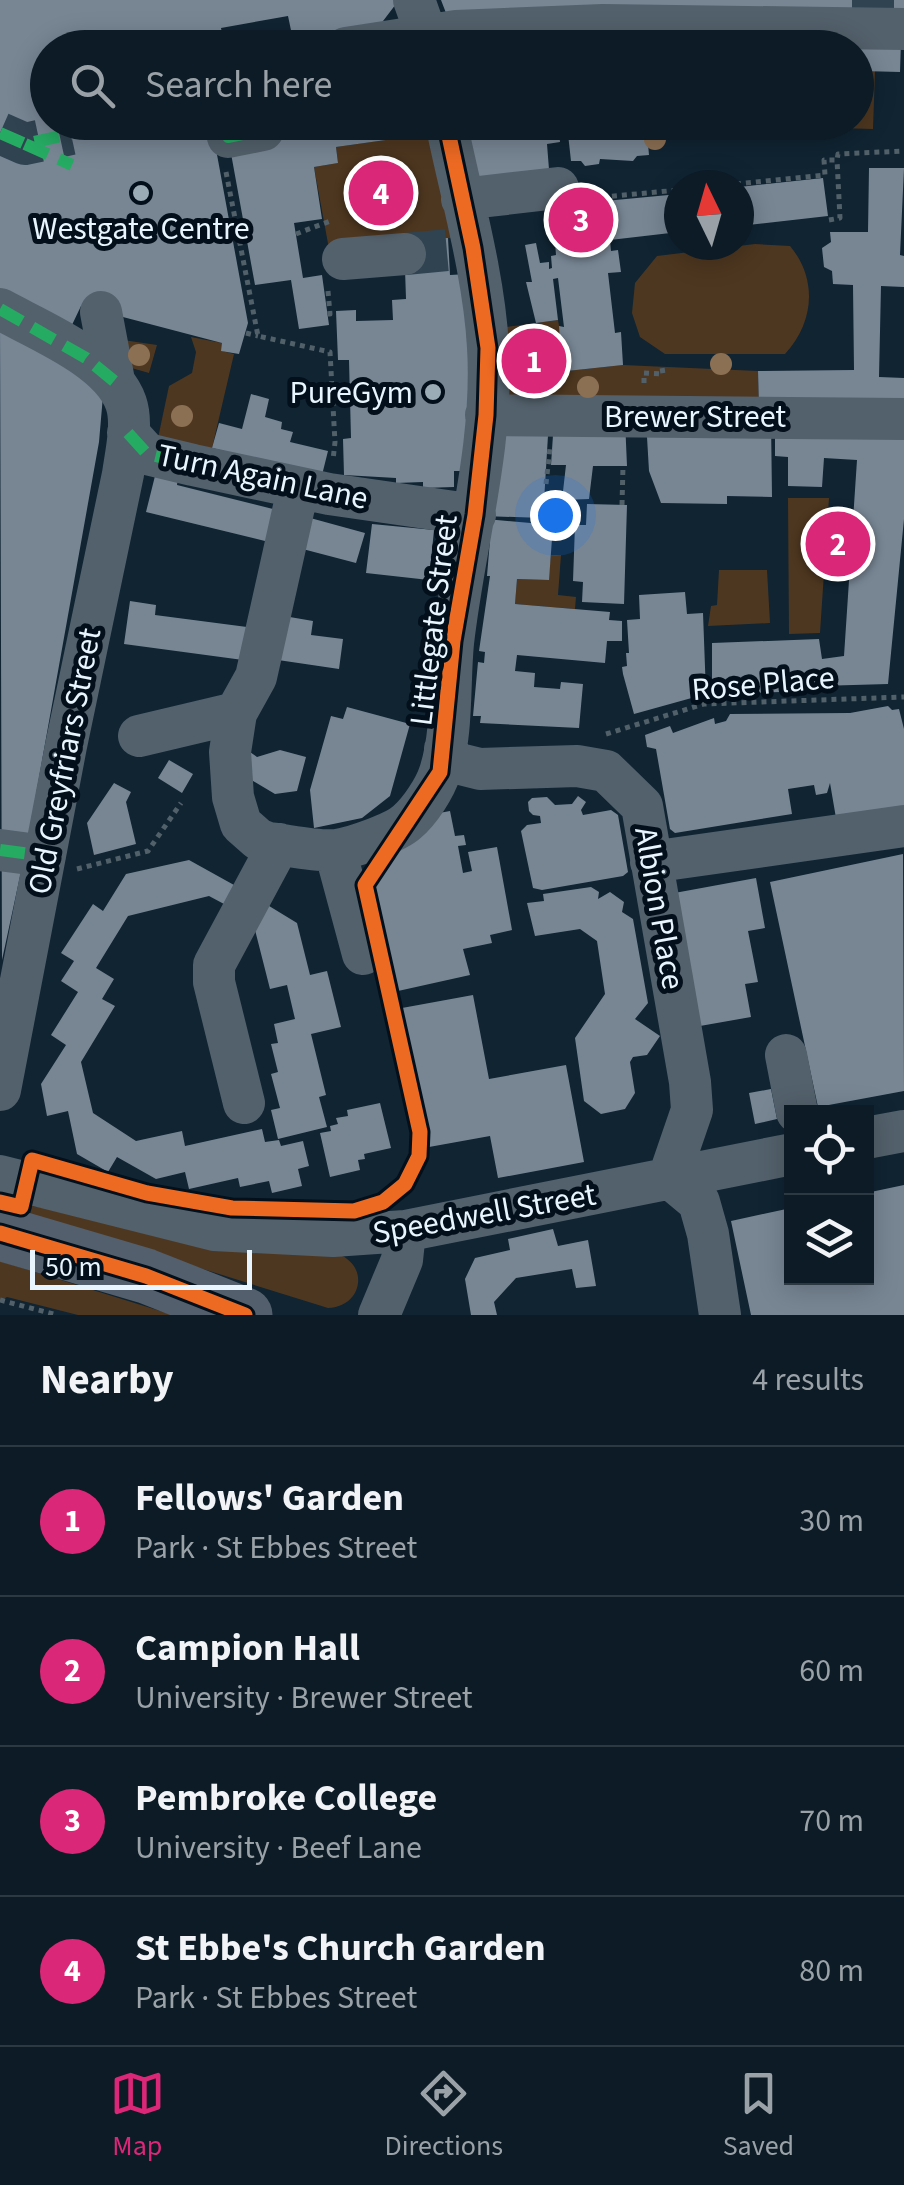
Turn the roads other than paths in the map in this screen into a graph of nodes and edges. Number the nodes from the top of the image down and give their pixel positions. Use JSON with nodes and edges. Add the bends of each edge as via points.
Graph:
{"nodes":[{"id":1,"x":883,"y":23,"type":"edge"},
{"id":2,"x":467,"y":30,"type":"edge"},
{"id":3,"x":450,"y":140,"type":"edge"},
{"id":4,"x":558,"y":188,"type":"road end"},
{"id":5,"x":462,"y":199,"type":"junction"},
{"id":6,"x":338,"y":240,"type":"road end"},
{"id":7,"x":405,"y":254,"type":"tunnel mouth"},
{"id":8,"x":0,"y":310,"type":"edge"},
{"id":9,"x":101,"y":312,"type":"dead end"},
{"id":10,"x":114,"y":381,"type":"junction"},
{"id":11,"x":486,"y":415,"type":"junction"},
{"id":12,"x":904,"y":419,"type":"edge"},
{"id":13,"x":128,"y":433,"type":"junction"},
{"id":14,"x":313,"y":491,"type":"junction"},
{"id":15,"x":474,"y":516,"type":"junction"},
{"id":16,"x":236,"y":713,"type":"junction"},
{"id":17,"x":139,"y":736,"type":"dead end"},
{"id":18,"x":444,"y":748,"type":"junction"},
{"id":19,"x":904,"y":826,"type":"edge"},
{"id":20,"x":279,"y":844,"type":"junction"},
{"id":21,"x":0,"y":850,"type":"edge"},
{"id":22,"x":336,"y":850,"type":"junction"},
{"id":23,"x":651,"y":862,"type":"junction"},
{"id":24,"x":42,"y":867,"type":"junction"},
{"id":25,"x":363,"y":954,"type":"dead end"},
{"id":26,"x":786,"y":1055,"type":"dead end"},
{"id":27,"x":0,"y":1090,"type":"edge"},
{"id":28,"x":244,"y":1104,"type":"dead end"},
{"id":29,"x":796,"y":1105,"type":"edge"},
{"id":30,"x":692,"y":1110,"type":"junction"},
{"id":31,"x":904,"y":1131,"type":"edge"},
{"id":32,"x":874,"y":1137,"type":"edge"},
{"id":33,"x":784,"y":1156,"type":"edge"},
{"id":34,"x":732,"y":1166,"type":"junction"},
{"id":35,"x":0,"y":1176,"type":"edge"},
{"id":36,"x":669,"y":1178,"type":"junction"},
{"id":37,"x":0,"y":1232,"type":"edge"},
{"id":38,"x":405,"y":1232,"type":"junction"},
{"id":39,"x":245,"y":1315,"type":"edge"},
{"id":40,"x":379,"y":1315,"type":"edge"},
{"id":41,"x":720,"y":1315,"type":"edge"}],
"edges":[{"from":1,"to":2,"type":"street","via":[[603,18]]},
{"from":3,"to":5,"type":"street","name":"Littlegate Street"},
{"from":4,"to":5,"type":"street"},
{"from":5,"to":11,"type":"street","name":"Littlegate Street","via":[[461,249],[488,348]]},
{"from":6,"to":7,"type":"street"},
{"from":8,"to":10,"type":"street"},
{"from":9,"to":10,"type":"street","name":"Turn Again Lane"},
{"from":10,"to":13,"type":"street","name":"Turn Again Lane","via":[[127,405]]},
{"from":11,"to":12,"type":"street","name":"Brewer Street"},
{"from":11,"to":15,"type":"street","name":"Littlegate Street"},
{"from":13,"to":14,"type":"street","name":"Turn Again Lane","via":[[146,454]]},
{"from":13,"to":24,"type":"street","name":"Old Greyfriars Street"},
{"from":14,"to":15,"type":"street","name":"Turn Again Lane"},
{"from":14,"to":16,"type":"street","via":[[256,677]]},
{"from":15,"to":18,"type":"street","name":"Littlegate Street"},
{"from":16,"to":17,"type":"street"},
{"from":16,"to":20,"type":"street","via":[[232,797],[241,824],[258,839]]},
{"from":18,"to":22,"type":"street","name":"Littlegate Street","via":[[432,789],[407,822]]},
{"from":18,"to":23,"type":"street","name":"Albion Place","via":[[456,763],[480,769],[606,771],[642,806]]},
{"from":19,"to":23,"type":"street"},
{"from":20,"to":22,"type":"street"},
{"from":20,"to":28,"type":"street","via":[[214,965]]},
{"from":21,"to":24,"type":"street"},
{"from":22,"to":25,"type":"street"},
{"from":23,"to":30,"type":"street","name":"Albion Place"},
{"from":24,"to":27,"type":"street","name":"Old Greyfriars Street"},
{"from":26,"to":29,"type":"street"},
{"from":30,"to":34,"type":"street","name":"Albion Place"},
{"from":30,"to":36,"type":"street","name":"Albion Place"},
{"from":31,"to":32,"type":"street"},
{"from":33,"to":34,"type":"street","name":"Speedwell Street"},
{"from":34,"to":36,"type":"street","name":"Speedwell Street"},
{"from":35,"to":38,"type":"street","name":"Speedwell Street","via":[[214,1230]]},
{"from":36,"to":38,"type":"street","name":"Speedwell Street"},
{"from":36,"to":41,"type":"street","via":[[698,1202]]},
{"from":37,"to":39,"type":"main road","via":[[146,1276]]},
{"from":38,"to":40,"type":"street","via":[[402,1260]]}]}
